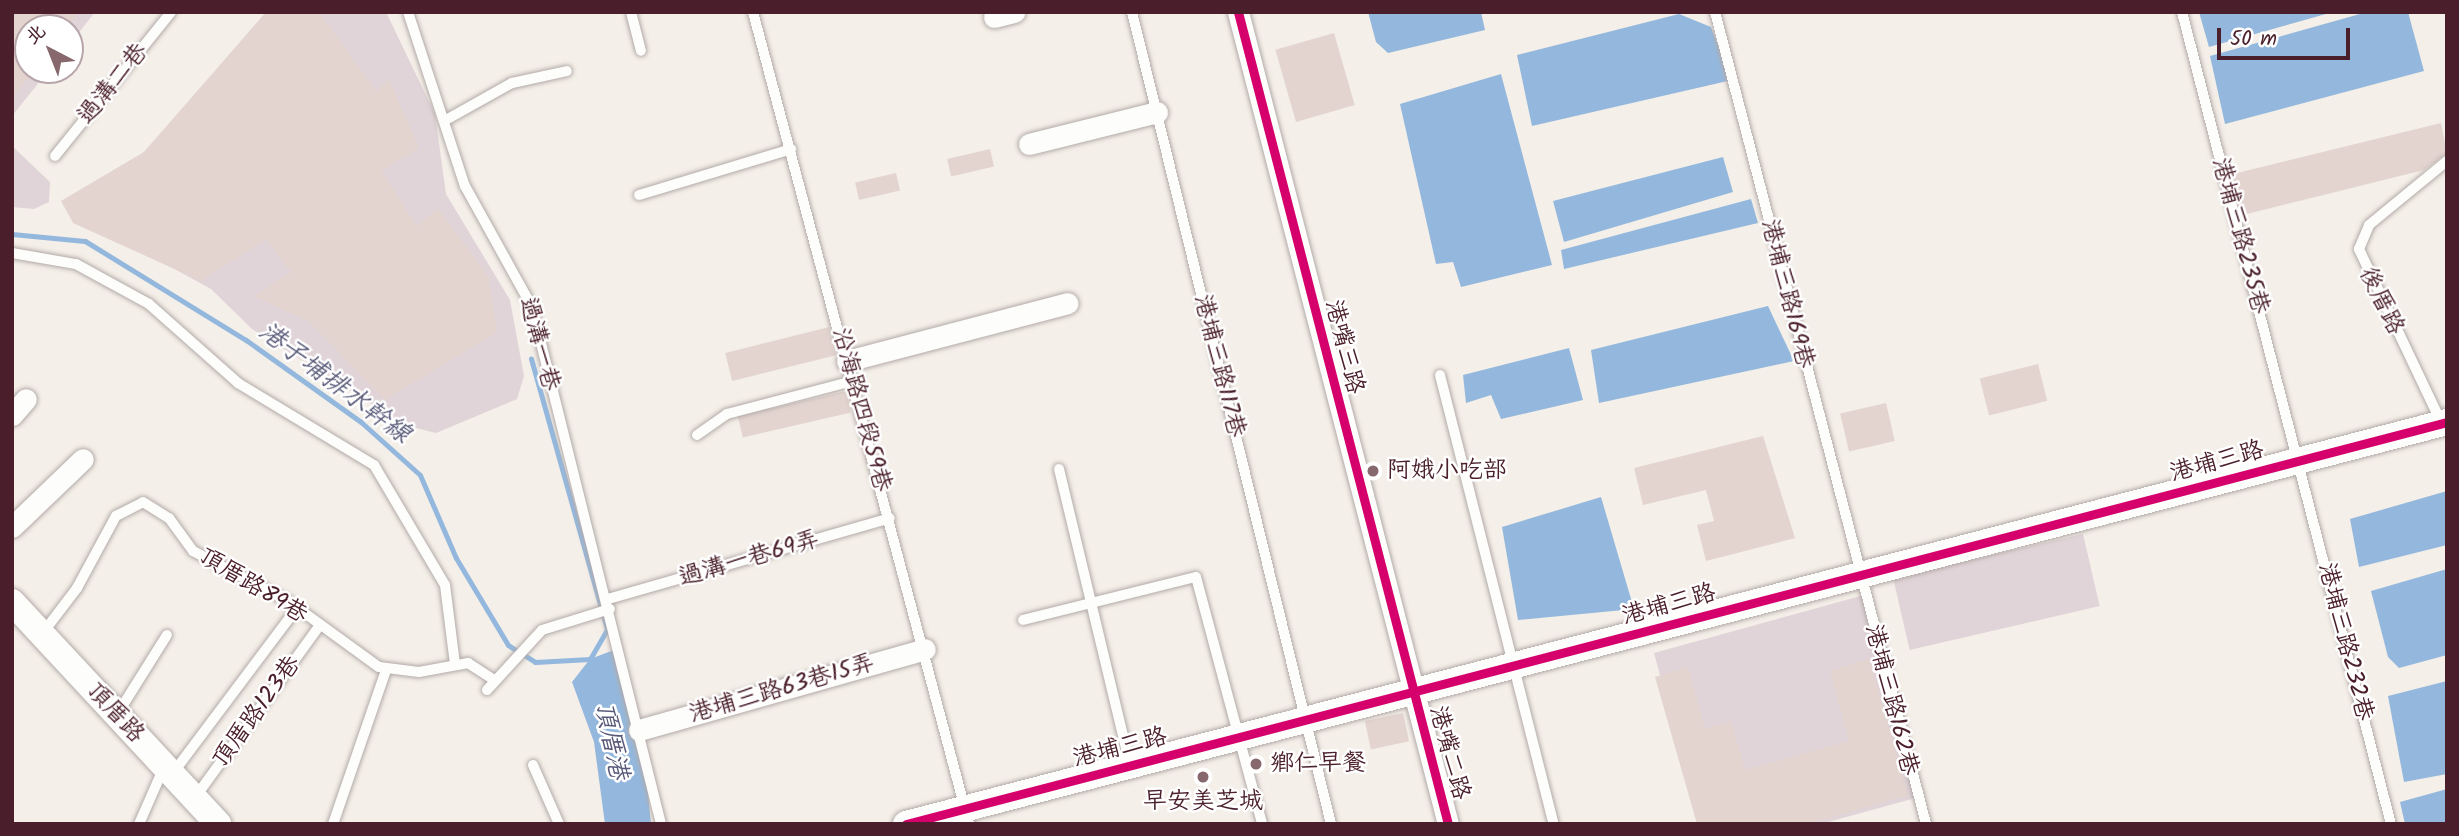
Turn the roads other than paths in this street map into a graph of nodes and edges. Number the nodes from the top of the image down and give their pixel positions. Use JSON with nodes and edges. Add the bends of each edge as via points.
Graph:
{"nodes":[{"id":1,"x":171,"y":12,"type":"edge"},
{"id":2,"x":408,"y":12,"type":"edge"},
{"id":3,"x":631,"y":12,"type":"edge"},
{"id":4,"x":753,"y":12,"type":"edge"},
{"id":5,"x":1132,"y":12,"type":"edge"},
{"id":6,"x":1238,"y":12,"type":"edge"},
{"id":7,"x":1715,"y":12,"type":"edge"},
{"id":8,"x":2182,"y":12,"type":"edge"},
{"id":9,"x":641,"y":51,"type":"dead end"},
{"id":10,"x":567,"y":71,"type":"dead end"},
{"id":11,"x":1157,"y":112,"type":"junction"},
{"id":12,"x":444,"y":121,"type":"junction"},
{"id":13,"x":1029,"y":144,"type":"dead end"},
{"id":14,"x":791,"y":149,"type":"junction"},
{"id":15,"x":55,"y":156,"type":"dead end"},
{"id":16,"x":2447,"y":161,"type":"edge"},
{"id":17,"x":639,"y":195,"type":"dead end"},
{"id":18,"x":12,"y":253,"type":"edge"},
{"id":19,"x":1068,"y":303,"type":"dead end"},
{"id":20,"x":848,"y":360,"type":"junction"},
{"id":21,"x":1440,"y":376,"type":"dead end"},
{"id":22,"x":853,"y":382,"type":"junction"},
{"id":23,"x":2444,"y":423,"type":"edge"},
{"id":24,"x":697,"y":435,"type":"dead end"},
{"id":25,"x":83,"y":459,"type":"dead end"},
{"id":26,"x":2299,"y":461,"type":"junction"},
{"id":27,"x":1059,"y":469,"type":"dead end"},
{"id":28,"x":890,"y":518,"type":"junction"},
{"id":29,"x":12,"y":527,"type":"edge"},
{"id":30,"x":1860,"y":575,"type":"junction"},
{"id":31,"x":1091,"y":601,"type":"junction"},
{"id":32,"x":12,"y":602,"type":"edge"},
{"id":33,"x":607,"y":606,"type":"junction"},
{"id":34,"x":296,"y":608,"type":"junction"},
{"id":35,"x":1023,"y":620,"type":"dead end"},
{"id":36,"x":320,"y":625,"type":"junction"},
{"id":37,"x":42,"y":634,"type":"junction"},
{"id":38,"x":167,"y":635,"type":"dead end"},
{"id":39,"x":925,"y":649,"type":"junction"},
{"id":40,"x":456,"y":664,"type":"junction"},
{"id":41,"x":1513,"y":666,"type":"junction"},
{"id":42,"x":386,"y":670,"type":"junction"},
{"id":43,"x":494,"y":680,"type":"junction"},
{"id":44,"x":487,"y":690,"type":"dead end"},
{"id":45,"x":1413,"y":691,"type":"junction"},
{"id":46,"x":116,"y":715,"type":"junction"},
{"id":47,"x":1306,"y":720,"type":"junction"},
{"id":48,"x":639,"y":730,"type":"junction"},
{"id":49,"x":1239,"y":737,"type":"junction"},
{"id":50,"x":533,"y":765,"type":"dead end"},
{"id":51,"x":1130,"y":765,"type":"junction"},
{"id":52,"x":168,"y":771,"type":"junction"},
{"id":53,"x":194,"y":799,"type":"junction"},
{"id":54,"x":968,"y":815,"type":"edge"},
{"id":55,"x":139,"y":824,"type":"edge"},
{"id":56,"x":218,"y":824,"type":"edge"},
{"id":57,"x":332,"y":824,"type":"edge"},
{"id":58,"x":559,"y":824,"type":"edge"},
{"id":59,"x":661,"y":824,"type":"edge"},
{"id":60,"x":906,"y":824,"type":"edge"},
{"id":61,"x":1262,"y":824,"type":"edge"},
{"id":62,"x":1331,"y":824,"type":"edge"},
{"id":63,"x":1448,"y":824,"type":"edge"},
{"id":64,"x":1554,"y":824,"type":"edge"},
{"id":65,"x":1926,"y":824,"type":"edge"},
{"id":66,"x":2391,"y":824,"type":"edge"}],
"edges":[{"from":1,"to":15,"type":"lane","name":"過溝二巷"},
{"from":2,"to":12,"type":"lane","name":"過溝一巷"},
{"from":3,"to":9,"type":"lane"},
{"from":4,"to":14,"type":"lane","name":"沿海路四段59巷"},
{"from":5,"to":11,"type":"lane","name":"港埔三路117巷"},
{"from":6,"to":45,"type":"street","name":"港嘴三路"},
{"from":7,"to":30,"type":"lane","name":"港埔三路169巷"},
{"from":8,"to":26,"type":"lane","name":"港埔三路235巷"},
{"from":10,"to":12,"type":"lane","via":[[512,83]]},
{"from":11,"to":13,"type":"street"},
{"from":11,"to":47,"type":"lane","name":"港埔三路117巷"},
{"from":12,"to":33,"type":"lane","name":"過溝一巷","via":[[465,186],[532,307]]},
{"from":14,"to":17,"type":"lane"},
{"from":14,"to":20,"type":"lane","name":"沿海路四段59巷"},
{"from":16,"to":23,"type":"lane","name":"後厝路","via":[[2369,225],[2359,249]]},
{"from":18,"to":40,"type":"lane","via":[[76,264],[149,304],[237,383],[374,466],[445,585]]},
{"from":19,"to":20,"type":"street"},
{"from":20,"to":22,"type":"lane","name":"沿海路四段59巷"},
{"from":21,"to":41,"type":"lane"},
{"from":22,"to":24,"type":"lane","via":[[727,414]]},
{"from":22,"to":28,"type":"lane","name":"沿海路四段59巷"},
{"from":23,"to":26,"type":"street","name":"港埔三路"},
{"from":25,"to":29,"type":"street"},
{"from":26,"to":30,"type":"street","name":"港埔三路"},
{"from":26,"to":66,"type":"lane","name":"港埔三路232巷"},
{"from":27,"to":31,"type":"lane"},
{"from":28,"to":33,"type":"lane","name":"過溝一巷69弄"},
{"from":28,"to":39,"type":"lane","name":"沿海路四段59巷"},
{"from":30,"to":41,"type":"street","name":"港埔三路"},
{"from":30,"to":65,"type":"lane","name":"港埔三路162巷"},
{"from":31,"to":35,"type":"lane"},
{"from":31,"to":49,"type":"lane","via":[[1196,576]]},
{"from":31,"to":51,"type":"lane"},
{"from":32,"to":37,"type":"street","name":"頂厝路"},
{"from":33,"to":43,"type":"lane","name":"過溝一巷69弄","via":[[559,622],[522,648]]},
{"from":33,"to":48,"type":"lane","name":"過溝一巷"},
{"from":34,"to":36,"type":"lane","name":"頂厝路89巷"},
{"from":34,"to":37,"type":"lane","name":"頂厝路89巷","via":[[192,551],[163,512],[134,502],[116,516],[77,588]]},
{"from":34,"to":52,"type":"lane"},
{"from":36,"to":42,"type":"lane","name":"頂厝路89巷"},
{"from":36,"to":53,"type":"lane","name":"頂厝路123巷"},
{"from":37,"to":46,"type":"street","name":"頂厝路"},
{"from":38,"to":46,"type":"lane"},
{"from":39,"to":48,"type":"street","name":"港埔三路63巷15弄"},
{"from":39,"to":54,"type":"lane","name":"沿海路四段59巷"},
{"from":40,"to":42,"type":"lane","via":[[419,672]]},
{"from":40,"to":43,"type":"lane","via":[[468,663]]},
{"from":41,"to":45,"type":"street","name":"港埔三路"},
{"from":41,"to":64,"type":"lane"},
{"from":42,"to":57,"type":"lane"},
{"from":43,"to":44,"type":"lane"},
{"from":45,"to":47,"type":"street","name":"港埔三路"},
{"from":45,"to":63,"type":"street","name":"港嘴二路"},
{"from":46,"to":52,"type":"street","name":"頂厝路"},
{"from":47,"to":49,"type":"street","name":"港埔三路"},
{"from":47,"to":62,"type":"lane","name":"港埔三路117巷"},
{"from":48,"to":59,"type":"lane","name":"過溝一巷"},
{"from":49,"to":51,"type":"street","name":"港埔三路"},
{"from":49,"to":61,"type":"lane"},
{"from":50,"to":58,"type":"lane"},
{"from":51,"to":54,"type":"street","name":"港埔三路"},
{"from":52,"to":53,"type":"street","name":"頂厝路"},
{"from":52,"to":55,"type":"lane"},
{"from":53,"to":56,"type":"street","name":"頂厝路"},
{"from":54,"to":60,"type":"street","name":"港埔三路"}]}
